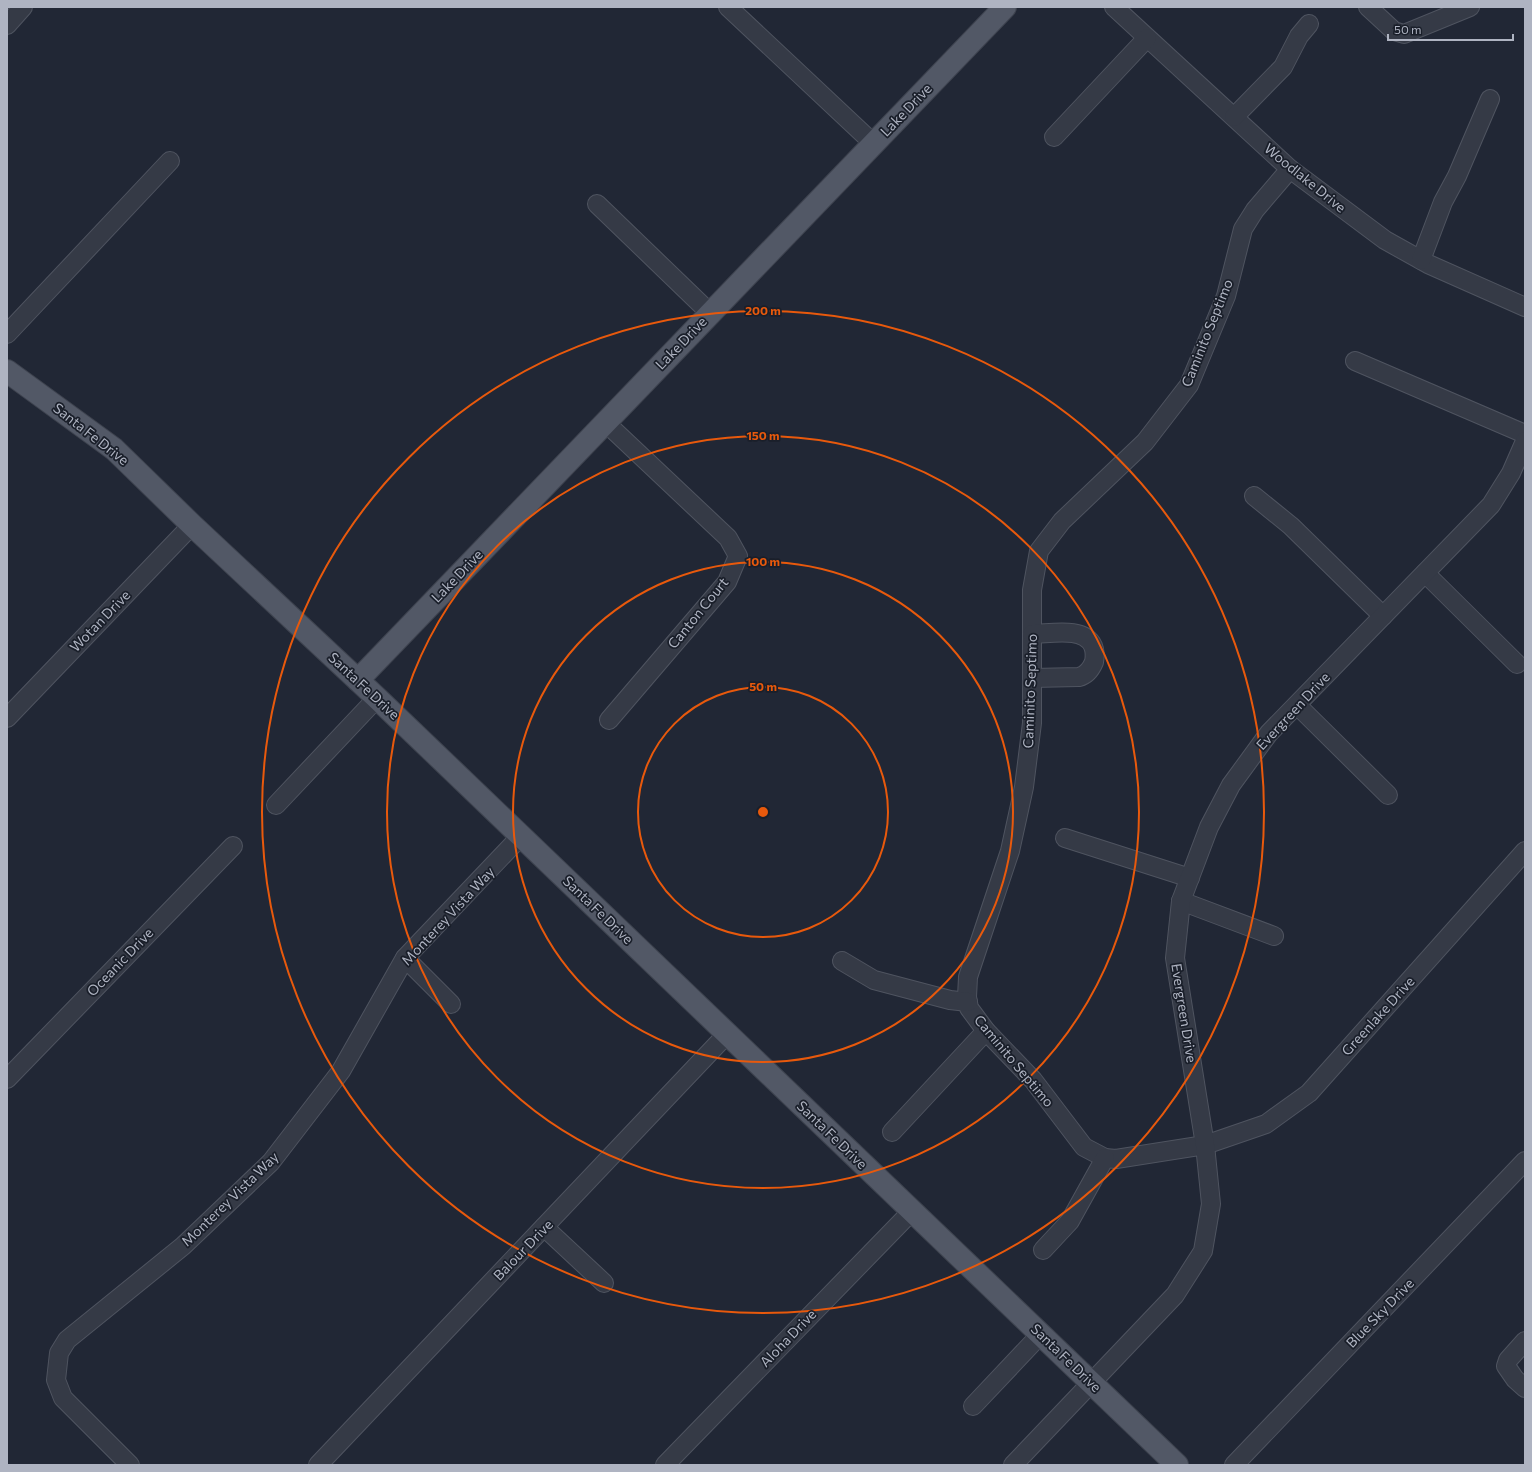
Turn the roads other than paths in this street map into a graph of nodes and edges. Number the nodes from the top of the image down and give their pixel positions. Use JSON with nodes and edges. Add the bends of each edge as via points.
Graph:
{"nodes":[{"id":1,"x":728,"y":7,"type":"edge"},
{"id":2,"x":1005,"y":7,"type":"edge"},
{"id":3,"x":1114,"y":7,"type":"edge"},
{"id":4,"x":1470,"y":7,"type":"edge"},
{"id":5,"x":1377,"y":10,"type":"edge"},
{"id":6,"x":1309,"y":24,"type":"dead end"},
{"id":7,"x":1147,"y":38,"type":"junction"},
{"id":8,"x":1490,"y":100,"type":"dead end"},
{"id":9,"x":1234,"y":118,"type":"junction"},
{"id":10,"x":1054,"y":137,"type":"dead end"},
{"id":11,"x":874,"y":144,"type":"junction"},
{"id":12,"x":170,"y":161,"type":"dead end"},
{"id":13,"x":1290,"y":169,"type":"junction"},
{"id":14,"x":597,"y":204,"type":"dead end"},
{"id":15,"x":1421,"y":260,"type":"junction"},
{"id":16,"x":1525,"y":306,"type":"edge"},
{"id":17,"x":710,"y":313,"type":"junction"},
{"id":18,"x":7,"y":334,"type":"edge"},
{"id":19,"x":1355,"y":361,"type":"dead end"},
{"id":20,"x":7,"y":371,"type":"edge"},
{"id":21,"x":605,"y":422,"type":"junction"},
{"id":22,"x":1525,"y":434,"type":"edge"},
{"id":23,"x":1525,"y":441,"type":"edge"},
{"id":24,"x":1254,"y":496,"type":"dead end"},
{"id":25,"x":192,"y":525,"type":"junction"},
{"id":26,"x":1425,"y":573,"type":"junction"},
{"id":27,"x":1383,"y":616,"type":"junction"},
{"id":28,"x":1032,"y":634,"type":"junction"},
{"id":29,"x":1517,"y":664,"type":"dead end"},
{"id":30,"x":1032,"y":678,"type":"junction"},
{"id":31,"x":358,"y":680,"type":"junction"},
{"id":32,"x":377,"y":698,"type":"junction"},
{"id":33,"x":1297,"y":704,"type":"junction"},
{"id":34,"x":7,"y":718,"type":"edge"},
{"id":35,"x":609,"y":720,"type":"dead end"},
{"id":36,"x":1388,"y":796,"type":"dead end"},
{"id":37,"x":276,"y":805,"type":"dead end"},
{"id":38,"x":521,"y":836,"type":"junction"},
{"id":39,"x":1065,"y":838,"type":"dead end"},
{"id":40,"x":233,"y":846,"type":"dead end"},
{"id":41,"x":1525,"y":851,"type":"edge"},
{"id":42,"x":1190,"y":878,"type":"junction"},
{"id":43,"x":1181,"y":901,"type":"junction"},
{"id":44,"x":1274,"y":936,"type":"dead end"},
{"id":45,"x":405,"y":958,"type":"junction"},
{"id":46,"x":842,"y":961,"type":"dead end"},
{"id":47,"x":968,"y":1002,"type":"junction"},
{"id":48,"x":451,"y":1004,"type":"dead end"},
{"id":49,"x":986,"y":1031,"type":"junction"},
{"id":50,"x":727,"y":1034,"type":"junction"},
{"id":51,"x":7,"y":1079,"type":"edge"},
{"id":52,"x":892,"y":1132,"type":"dead end"},
{"id":53,"x":1205,"y":1145,"type":"junction"},
{"id":54,"x":1105,"y":1158,"type":"junction"},
{"id":55,"x":1525,"y":1161,"type":"edge"},
{"id":56,"x":912,"y":1210,"type":"junction"},
{"id":57,"x":544,"y":1227,"type":"junction"},
{"id":58,"x":1043,"y":1250,"type":"dead end"},
{"id":59,"x":604,"y":1283,"type":"dead end"},
{"id":60,"x":1041,"y":1334,"type":"junction"},
{"id":61,"x":1525,"y":1341,"type":"edge"},
{"id":62,"x":1092,"y":1383,"type":"junction"},
{"id":63,"x":1525,"y":1388,"type":"edge"},
{"id":64,"x":973,"y":1406,"type":"dead end"},
{"id":65,"x":130,"y":1465,"type":"edge"},
{"id":66,"x":318,"y":1465,"type":"edge"},
{"id":67,"x":665,"y":1465,"type":"edge"},
{"id":68,"x":1013,"y":1465,"type":"edge"},
{"id":69,"x":1176,"y":1465,"type":"edge"},
{"id":70,"x":1234,"y":1465,"type":"edge"}],
"edges":[{"from":1,"to":11,"type":"street"},
{"from":2,"to":11,"type":"main road","name":"Lake Drive"},
{"from":3,"to":7,"type":"street","name":"Woodlake Drive"},
{"from":4,"to":5,"type":"street","via":[[1404,34],[1394,31]]},
{"from":6,"to":9,"type":"street","via":[[1299,36],[1283,67]]},
{"from":7,"to":9,"type":"street","name":"Woodlake Drive"},
{"from":7,"to":10,"type":"street"},
{"from":8,"to":15,"type":"street","via":[[1443,202]]},
{"from":9,"to":13,"type":"street","name":"Woodlake Drive"},
{"from":11,"to":17,"type":"main road","name":"Lake Drive"},
{"from":12,"to":18,"type":"street"},
{"from":13,"to":15,"type":"street","name":"Woodlake Drive","via":[[1385,240]]},
{"from":13,"to":28,"type":"street","name":"Caminito Septimo","via":[[1255,210],[1243,229],[1226,296],[1189,385],[1145,442],[1062,521],[1039,551],[1032,590]]},
{"from":14,"to":17,"type":"street"},
{"from":15,"to":16,"type":"street","name":"Woodlake Drive"},
{"from":17,"to":21,"type":"main road","name":"Lake Drive"},
{"from":19,"to":22,"type":"street"},
{"from":20,"to":25,"type":"main road","name":"Santa Fe Drive","via":[[114,449]]},
{"from":21,"to":31,"type":"main road","name":"Lake Drive"},
{"from":21,"to":35,"type":"street","name":"Canton Court","via":[[728,538],[738,556],[727,582]]},
{"from":23,"to":26,"type":"street","name":"Evergreen Drive","via":[[1511,473],[1491,505]]},
{"from":24,"to":27,"type":"street","via":[[1291,526]]},
{"from":25,"to":31,"type":"main road","name":"Santa Fe Drive"},
{"from":25,"to":34,"type":"street","name":"Wotan Drive"},
{"from":26,"to":27,"type":"street","name":"Evergreen Drive"},
{"from":26,"to":29,"type":"street"},
{"from":27,"to":33,"type":"street","name":"Evergreen Drive"},
{"from":28,"to":30,"type":"street","name":"Caminito Septimo"},
{"from":28,"to":30,"type":"street","via":[[1077,633],[1088,638],[1094,651],[1093,664],[1085,675]]},
{"from":30,"to":47,"type":"street","name":"Caminito Septimo","via":[[1032,723],[1024,787],[1010,851],[968,978]]},
{"from":31,"to":32,"type":"main road","name":"Santa Fe Drive"},
{"from":32,"to":37,"type":"street"},
{"from":32,"to":38,"type":"main road","name":"Santa Fe Drive"},
{"from":33,"to":36,"type":"street"},
{"from":33,"to":42,"type":"street","name":"Evergreen Drive","via":[[1269,733],[1230,785],[1208,827]]},
{"from":38,"to":45,"type":"street","name":"Monterey Vista Way"},
{"from":38,"to":50,"type":"main road","name":"Santa Fe Drive"},
{"from":39,"to":42,"type":"street"},
{"from":40,"to":51,"type":"street","name":"Oceanic Drive"},
{"from":41,"to":53,"type":"street","name":"Greenlake Drive","via":[[1309,1093],[1266,1124]]},
{"from":42,"to":43,"type":"street","name":"Evergreen Drive"},
{"from":43,"to":44,"type":"street"},
{"from":43,"to":53,"type":"street","name":"Evergreen Drive","via":[[1174,958]]},
{"from":45,"to":48,"type":"street"},
{"from":45,"to":65,"type":"street","name":"Monterey Vista Way","via":[[341,1071],[271,1162],[183,1246],[67,1340],[59,1354],[56,1380],[63,1398]]},
{"from":46,"to":47,"type":"street","via":[[874,980],[950,1000]]},
{"from":47,"to":49,"type":"street","name":"Caminito Septimo","via":[[969,1008]]},
{"from":49,"to":52,"type":"street"},
{"from":49,"to":54,"type":"street","name":"Caminito Septimo","via":[[1033,1080],[1084,1146]]},
{"from":50,"to":56,"type":"main road","name":"Santa Fe Drive"},
{"from":50,"to":57,"type":"street","name":"Balour Drive"},
{"from":53,"to":54,"type":"street","via":[[1116,1159]]},
{"from":53,"to":62,"type":"street","name":"Evergreen Drive","via":[[1211,1204],[1203,1251],[1175,1295]]},
{"from":54,"to":58,"type":"street","via":[[1070,1221]]},
{"from":55,"to":70,"type":"street","name":"Blue Sky Drive"},
{"from":56,"to":60,"type":"main road","name":"Santa Fe Drive"},
{"from":56,"to":67,"type":"street","name":"Aloha Drive"},
{"from":57,"to":59,"type":"street"},
{"from":57,"to":66,"type":"street","name":"Balour Drive"},
{"from":60,"to":62,"type":"main road","name":"Santa Fe Drive"},
{"from":60,"to":64,"type":"street"},
{"from":61,"to":63,"type":"street","via":[[1508,1360],[1506,1366]]},
{"from":62,"to":68,"type":"street","name":"Evergreen Drive"},
{"from":62,"to":69,"type":"main road","name":"Santa Fe Drive"}]}
